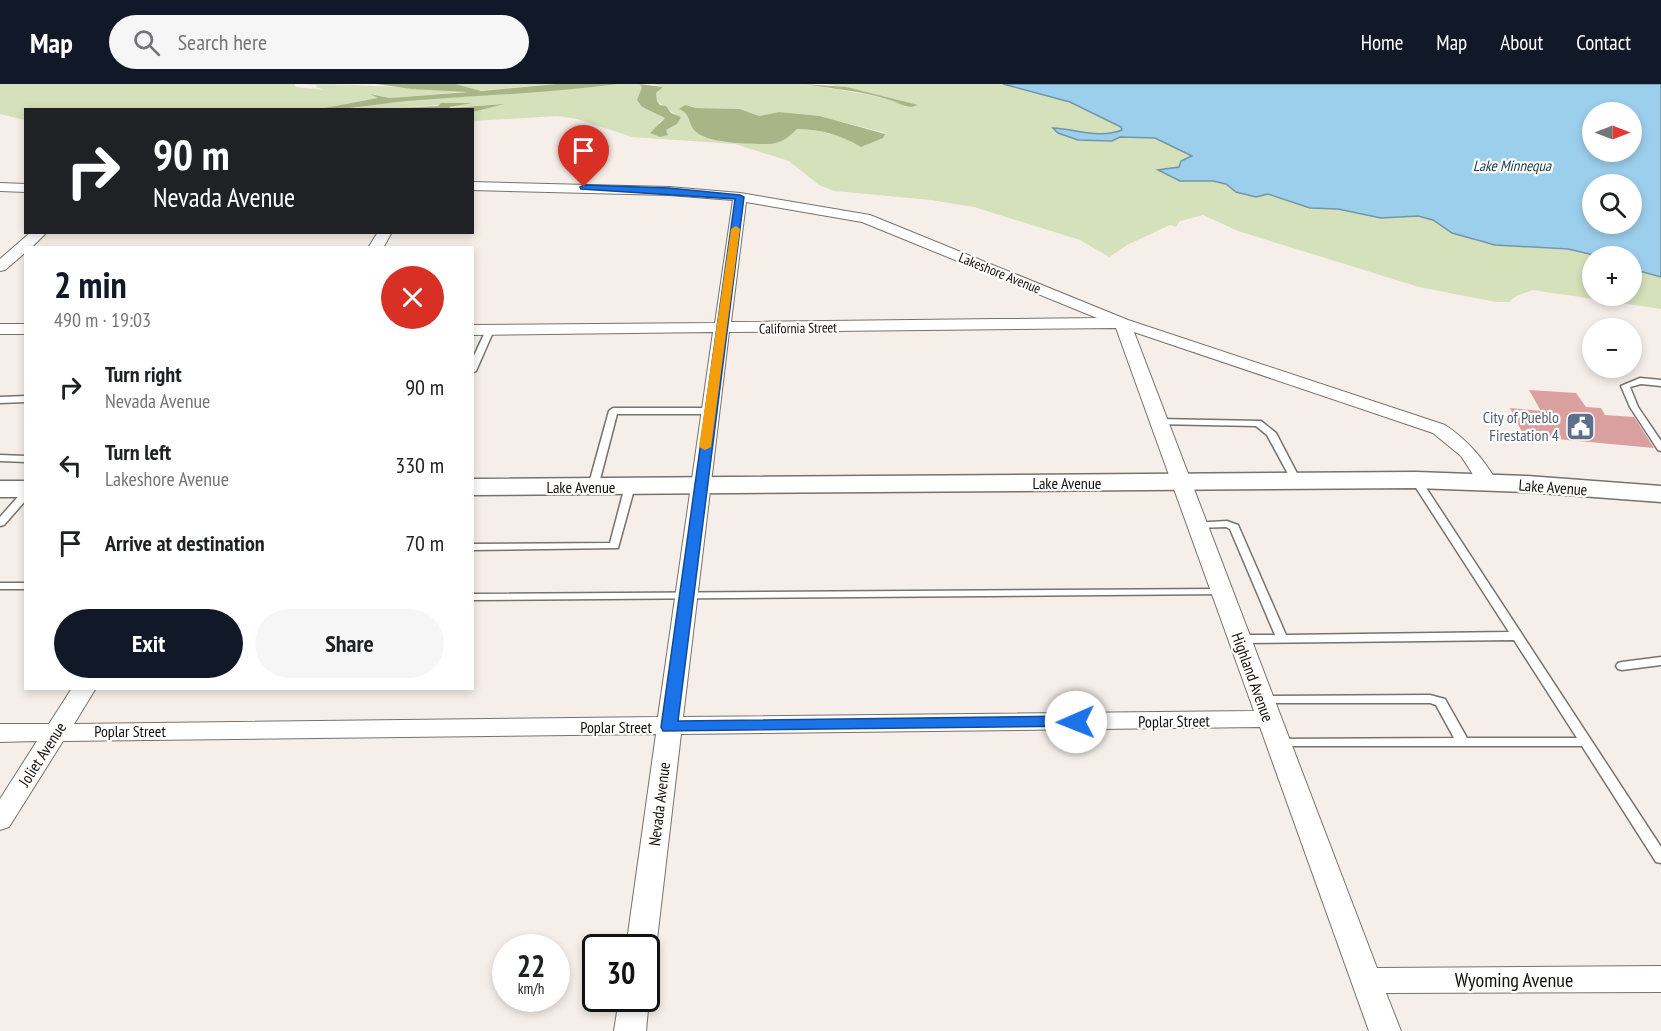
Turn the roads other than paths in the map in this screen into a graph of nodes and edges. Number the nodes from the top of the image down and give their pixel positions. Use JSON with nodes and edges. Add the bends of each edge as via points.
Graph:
{"nodes":[{"id":1,"x":474,"y":186,"type":"edge"},
{"id":2,"x":0,"y":187,"type":"edge"},
{"id":3,"x":24,"y":188,"type":"edge"},
{"id":4,"x":740,"y":197,"type":"junction"},
{"id":5,"x":38,"y":234,"type":"edge"},
{"id":6,"x":24,"y":246,"type":"edge"},
{"id":7,"x":24,"y":246,"type":"edge"},
{"id":8,"x":0,"y":267,"type":"edge"},
{"id":9,"x":1122,"y":323,"type":"junction"},
{"id":10,"x":0,"y":329,"type":"edge"},
{"id":11,"x":24,"y":329,"type":"edge"},
{"id":12,"x":722,"y":329,"type":"junction"},
{"id":13,"x":474,"y":330,"type":"edge"},
{"id":14,"x":490,"y":330,"type":"junction"},
{"id":15,"x":474,"y":367,"type":"edge"},
{"id":16,"x":1661,"y":383,"type":"edge"},
{"id":17,"x":24,"y":399,"type":"edge"},
{"id":18,"x":0,"y":400,"type":"edge"},
{"id":19,"x":710,"y":411,"type":"junction"},
{"id":20,"x":1158,"y":422,"type":"junction"},
{"id":21,"x":1661,"y":448,"type":"edge"},
{"id":22,"x":0,"y":458,"type":"edge"},
{"id":23,"x":24,"y":459,"type":"edge"},
{"id":24,"x":1416,"y":480,"type":"junction"},
{"id":25,"x":1296,"y":481,"type":"junction"},
{"id":26,"x":1180,"y":482,"type":"junction"},
{"id":27,"x":1488,"y":483,"type":"junction"},
{"id":28,"x":630,"y":486,"type":"junction"},
{"id":29,"x":700,"y":486,"type":"junction"},
{"id":30,"x":474,"y":487,"type":"edge"},
{"id":31,"x":594,"y":487,"type":"junction"},
{"id":32,"x":0,"y":489,"type":"edge"},
{"id":33,"x":24,"y":491,"type":"edge"},
{"id":34,"x":24,"y":493,"type":"edge"},
{"id":35,"x":1661,"y":494,"type":"edge"},
{"id":36,"x":0,"y":523,"type":"edge"},
{"id":37,"x":1195,"y":525,"type":"junction"},
{"id":38,"x":474,"y":548,"type":"edge"},
{"id":39,"x":0,"y":586,"type":"edge"},
{"id":40,"x":24,"y":586,"type":"edge"},
{"id":41,"x":1221,"y":592,"type":"junction"},
{"id":42,"x":686,"y":595,"type":"junction"},
{"id":43,"x":474,"y":597,"type":"edge"},
{"id":44,"x":1517,"y":636,"type":"junction"},
{"id":45,"x":1238,"y":639,"type":"junction"},
{"id":46,"x":1282,"y":639,"type":"junction"},
{"id":47,"x":1661,"y":661,"type":"edge"},
{"id":48,"x":1622,"y":666,"type":"dead end"},
{"id":49,"x":83,"y":690,"type":"edge"},
{"id":50,"x":1264,"y":710,"type":"junction"},
{"id":51,"x":669,"y":727,"type":"junction"},
{"id":52,"x":56,"y":732,"type":"junction"},
{"id":53,"x":0,"y":733,"type":"edge"},
{"id":54,"x":1586,"y":742,"type":"junction"},
{"id":55,"x":1277,"y":743,"type":"junction"},
{"id":56,"x":1463,"y":743,"type":"junction"},
{"id":57,"x":0,"y":820,"type":"edge"},
{"id":58,"x":1661,"y":858,"type":"edge"},
{"id":59,"x":643,"y":934,"type":"edge"},
{"id":60,"x":1661,"y":979,"type":"edge"},
{"id":61,"x":1367,"y":981,"type":"junction"},
{"id":62,"x":632,"y":1012,"type":"edge"},
{"id":63,"x":630,"y":1031,"type":"edge"},
{"id":64,"x":1385,"y":1031,"type":"edge"}],
"edges":[{"from":1,"to":4,"type":"street","name":"Lakeshore Avenue","via":[[648,190]]},
{"from":2,"to":3,"type":"street"},
{"from":4,"to":9,"type":"street","name":"Lakeshore Avenue","via":[[865,218]]},
{"from":4,"to":12,"type":"street","name":"Nevada Avenue"},
{"from":5,"to":7,"type":"street"},
{"from":6,"to":8,"type":"street"},
{"from":9,"to":12,"type":"street","name":"California Street"},
{"from":9,"to":20,"type":"street","name":"Highland Avenue"},
{"from":9,"to":27,"type":"street","name":"Lakeshore Avenue","via":[[1439,429],[1461,443]]},
{"from":10,"to":11,"type":"street"},
{"from":12,"to":14,"type":"street","name":"California Street"},
{"from":12,"to":19,"type":"street","name":"Nevada Avenue"},
{"from":13,"to":14,"type":"street","name":"California Street"},
{"from":14,"to":15,"type":"lane"},
{"from":16,"to":21,"type":"lane","via":[[1640,381],[1625,386]]},
{"from":17,"to":18,"type":"lane"},
{"from":19,"to":29,"type":"street","name":"Nevada Avenue"},
{"from":19,"to":31,"type":"lane","via":[[613,411]]},
{"from":20,"to":25,"type":"lane","via":[[1258,423],[1271,433]]},
{"from":20,"to":26,"type":"street","name":"Highland Avenue"},
{"from":22,"to":23,"type":"lane"},
{"from":24,"to":25,"type":"main road","name":"Lake Avenue"},
{"from":24,"to":27,"type":"main road","name":"Lake Avenue"},
{"from":24,"to":44,"type":"lane"},
{"from":25,"to":26,"type":"main road","name":"Lake Avenue"},
{"from":26,"to":29,"type":"main road","name":"Lake Avenue"},
{"from":26,"to":37,"type":"street","name":"Highland Avenue"},
{"from":27,"to":35,"type":"main road","name":"Lake Avenue"},
{"from":28,"to":29,"type":"main road","name":"Lake Avenue"},
{"from":28,"to":31,"type":"main road","name":"Lake Avenue"},
{"from":28,"to":38,"type":"lane","via":[[614,546]]},
{"from":29,"to":42,"type":"street","name":"Nevada Avenue"},
{"from":30,"to":31,"type":"main road","name":"Lake Avenue"},
{"from":32,"to":33,"type":"main road"},
{"from":34,"to":36,"type":"lane"},
{"from":37,"to":41,"type":"street","name":"Highland Avenue"},
{"from":37,"to":46,"type":"lane","via":[[1234,526]]},
{"from":39,"to":40,"type":"lane"},
{"from":41,"to":42,"type":"lane"},
{"from":41,"to":45,"type":"street","name":"Highland Avenue"},
{"from":42,"to":43,"type":"lane"},
{"from":42,"to":51,"type":"street","name":"Nevada Avenue"},
{"from":44,"to":46,"type":"lane"},
{"from":44,"to":54,"type":"lane"},
{"from":45,"to":46,"type":"lane"},
{"from":45,"to":50,"type":"street","name":"Highland Avenue"},
{"from":47,"to":48,"type":"lane"},
{"from":49,"to":52,"type":"street","name":"Joliet Avenue"},
{"from":50,"to":51,"type":"street","name":"Poplar Street"},
{"from":50,"to":55,"type":"street","name":"Highland Avenue"},
{"from":50,"to":56,"type":"lane","via":[[1430,699],[1441,702]]},
{"from":51,"to":52,"type":"street","name":"Poplar Street"},
{"from":51,"to":59,"type":"street","name":"Nevada Avenue"},
{"from":52,"to":53,"type":"street","name":"Poplar Street"},
{"from":52,"to":57,"type":"street","name":"Joliet Avenue"},
{"from":54,"to":56,"type":"lane"},
{"from":54,"to":58,"type":"lane"},
{"from":55,"to":56,"type":"lane"},
{"from":55,"to":61,"type":"street","name":"Highland Avenue"},
{"from":60,"to":61,"type":"street","name":"Wyoming Avenue"},
{"from":61,"to":64,"type":"street","name":"Highland Avenue"},
{"from":62,"to":63,"type":"street"}]}
